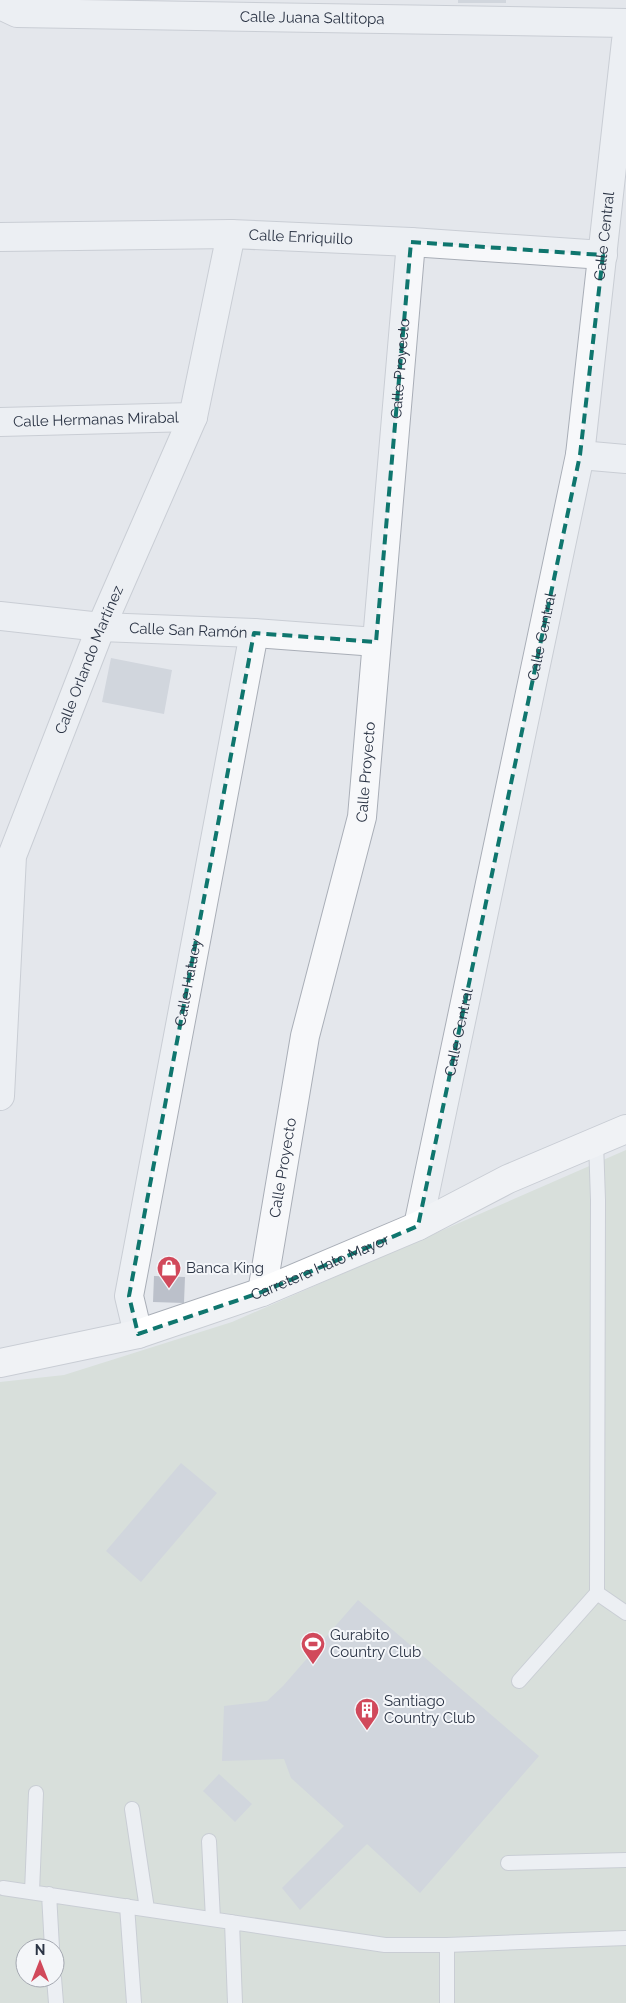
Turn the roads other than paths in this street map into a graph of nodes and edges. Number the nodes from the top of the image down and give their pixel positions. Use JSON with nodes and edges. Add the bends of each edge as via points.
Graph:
{"nodes":[{"id":1,"x":0,"y":5,"type":"edge"},
{"id":2,"x":626,"y":23,"type":"edge"},
{"id":3,"x":626,"y":41,"type":"edge"},
{"id":4,"x":231,"y":234,"type":"junction"},
{"id":5,"x":0,"y":238,"type":"edge"},
{"id":6,"x":411,"y":242,"type":"junction"},
{"id":7,"x":603,"y":255,"type":"junction"},
{"id":8,"x":193,"y":417,"type":"junction"},
{"id":9,"x":0,"y":422,"type":"edge"},
{"id":10,"x":580,"y":454,"type":"junction"},
{"id":11,"x":626,"y":460,"type":"edge"},
{"id":12,"x":0,"y":616,"type":"edge"},
{"id":13,"x":101,"y":627,"type":"junction"},
{"id":14,"x":254,"y":633,"type":"junction"},
{"id":15,"x":376,"y":642,"type":"junction"},
{"id":16,"x":0,"y":1096,"type":"edge"},
{"id":17,"x":626,"y":1129,"type":"edge"},
{"id":18,"x":596,"y":1142,"type":"junction"},
{"id":19,"x":418,"y":1226,"type":"junction"},
{"id":20,"x":262,"y":1292,"type":"junction"},
{"id":21,"x":138,"y":1334,"type":"junction"},
{"id":22,"x":0,"y":1363,"type":"edge"},
{"id":23,"x":598,"y":1593,"type":"junction"},
{"id":24,"x":626,"y":1613,"type":"edge"},
{"id":25,"x":519,"y":1682,"type":"dead end"},
{"id":26,"x":36,"y":1793,"type":"dead end"},
{"id":27,"x":132,"y":1809,"type":"dead end"},
{"id":28,"x":209,"y":1841,"type":"dead end"},
{"id":29,"x":626,"y":1860,"type":"edge"},
{"id":30,"x":508,"y":1863,"type":"dead end"},
{"id":31,"x":2,"y":1888,"type":"dead end"},
{"id":32,"x":32,"y":1892,"type":"junction"},
{"id":33,"x":49,"y":1894,"type":"junction"},
{"id":34,"x":127,"y":1906,"type":"junction"},
{"id":35,"x":147,"y":1909,"type":"junction"},
{"id":36,"x":213,"y":1919,"type":"junction"},
{"id":37,"x":232,"y":1922,"type":"junction"},
{"id":38,"x":51,"y":1938,"type":"edge"},
{"id":39,"x":626,"y":1938,"type":"edge"},
{"id":40,"x":447,"y":1945,"type":"junction"},
{"id":41,"x":55,"y":1988,"type":"edge"},
{"id":42,"x":56,"y":2003,"type":"edge"},
{"id":43,"x":134,"y":2003,"type":"edge"},
{"id":44,"x":235,"y":2003,"type":"edge"},
{"id":45,"x":447,"y":2003,"type":"edge"}],
"edges":[{"from":1,"to":2,"type":"street","name":"Calle Juana Saltitopa","via":[[17,13]]},
{"from":3,"to":7,"type":"street","name":"Calle Central"},
{"from":4,"to":5,"type":"street","name":"Calle Enriquillo"},
{"from":4,"to":6,"type":"street","name":"Calle Enriquillo"},
{"from":4,"to":8,"type":"street","name":"Calle Orlando Martínez"},
{"from":6,"to":7,"type":"street","name":"Calle Enriquillo"},
{"from":6,"to":15,"type":"street","name":"Calle Proyecto"},
{"from":7,"to":10,"type":"street","name":"Calle Central"},
{"from":8,"to":9,"type":"street","name":"Calle Hermanas Mirabal"},
{"from":8,"to":13,"type":"street","name":"Calle Orlando Martínez"},
{"from":10,"to":11,"type":"street"},
{"from":10,"to":19,"type":"street","name":"Calle Central"},
{"from":12,"to":13,"type":"street","name":"Calle San Ramón"},
{"from":13,"to":14,"type":"street","name":"Calle San Ramón"},
{"from":13,"to":16,"type":"street","name":"Calle Orlando Martínez","via":[[12,856]]},
{"from":14,"to":15,"type":"street","name":"Calle San Ramón"},
{"from":14,"to":21,"type":"street","name":"Calle Hatuey","via":[[129,1296]]},
{"from":15,"to":20,"type":"street","name":"Calle Proyecto","via":[[362,818],[305,1036]]},
{"from":17,"to":18,"type":"street","name":"Carretera Hato Mayor"},
{"from":18,"to":19,"type":"street","name":"Carretera Hato Mayor","via":[[508,1179]]},
{"from":18,"to":23,"type":"lane"},
{"from":19,"to":20,"type":"street","name":"Carretera Hato Mayor"},
{"from":20,"to":21,"type":"street","name":"Carretera Hato Mayor"},
{"from":21,"to":22,"type":"street","name":"Carretera Hato Mayor"},
{"from":23,"to":24,"type":"lane"},
{"from":23,"to":25,"type":"lane"},
{"from":26,"to":32,"type":"lane"},
{"from":27,"to":35,"type":"lane"},
{"from":28,"to":36,"type":"lane"},
{"from":29,"to":30,"type":"lane"},
{"from":31,"to":32,"type":"lane"},
{"from":32,"to":33,"type":"lane"},
{"from":33,"to":34,"type":"lane"},
{"from":33,"to":38,"type":"lane"},
{"from":34,"to":35,"type":"lane"},
{"from":34,"to":43,"type":"lane"},
{"from":35,"to":36,"type":"lane"},
{"from":36,"to":37,"type":"lane"},
{"from":37,"to":40,"type":"lane","via":[[385,1945]]},
{"from":37,"to":44,"type":"lane"},
{"from":39,"to":40,"type":"lane"},
{"from":40,"to":45,"type":"lane"},
{"from":41,"to":42,"type":"lane"}]}
